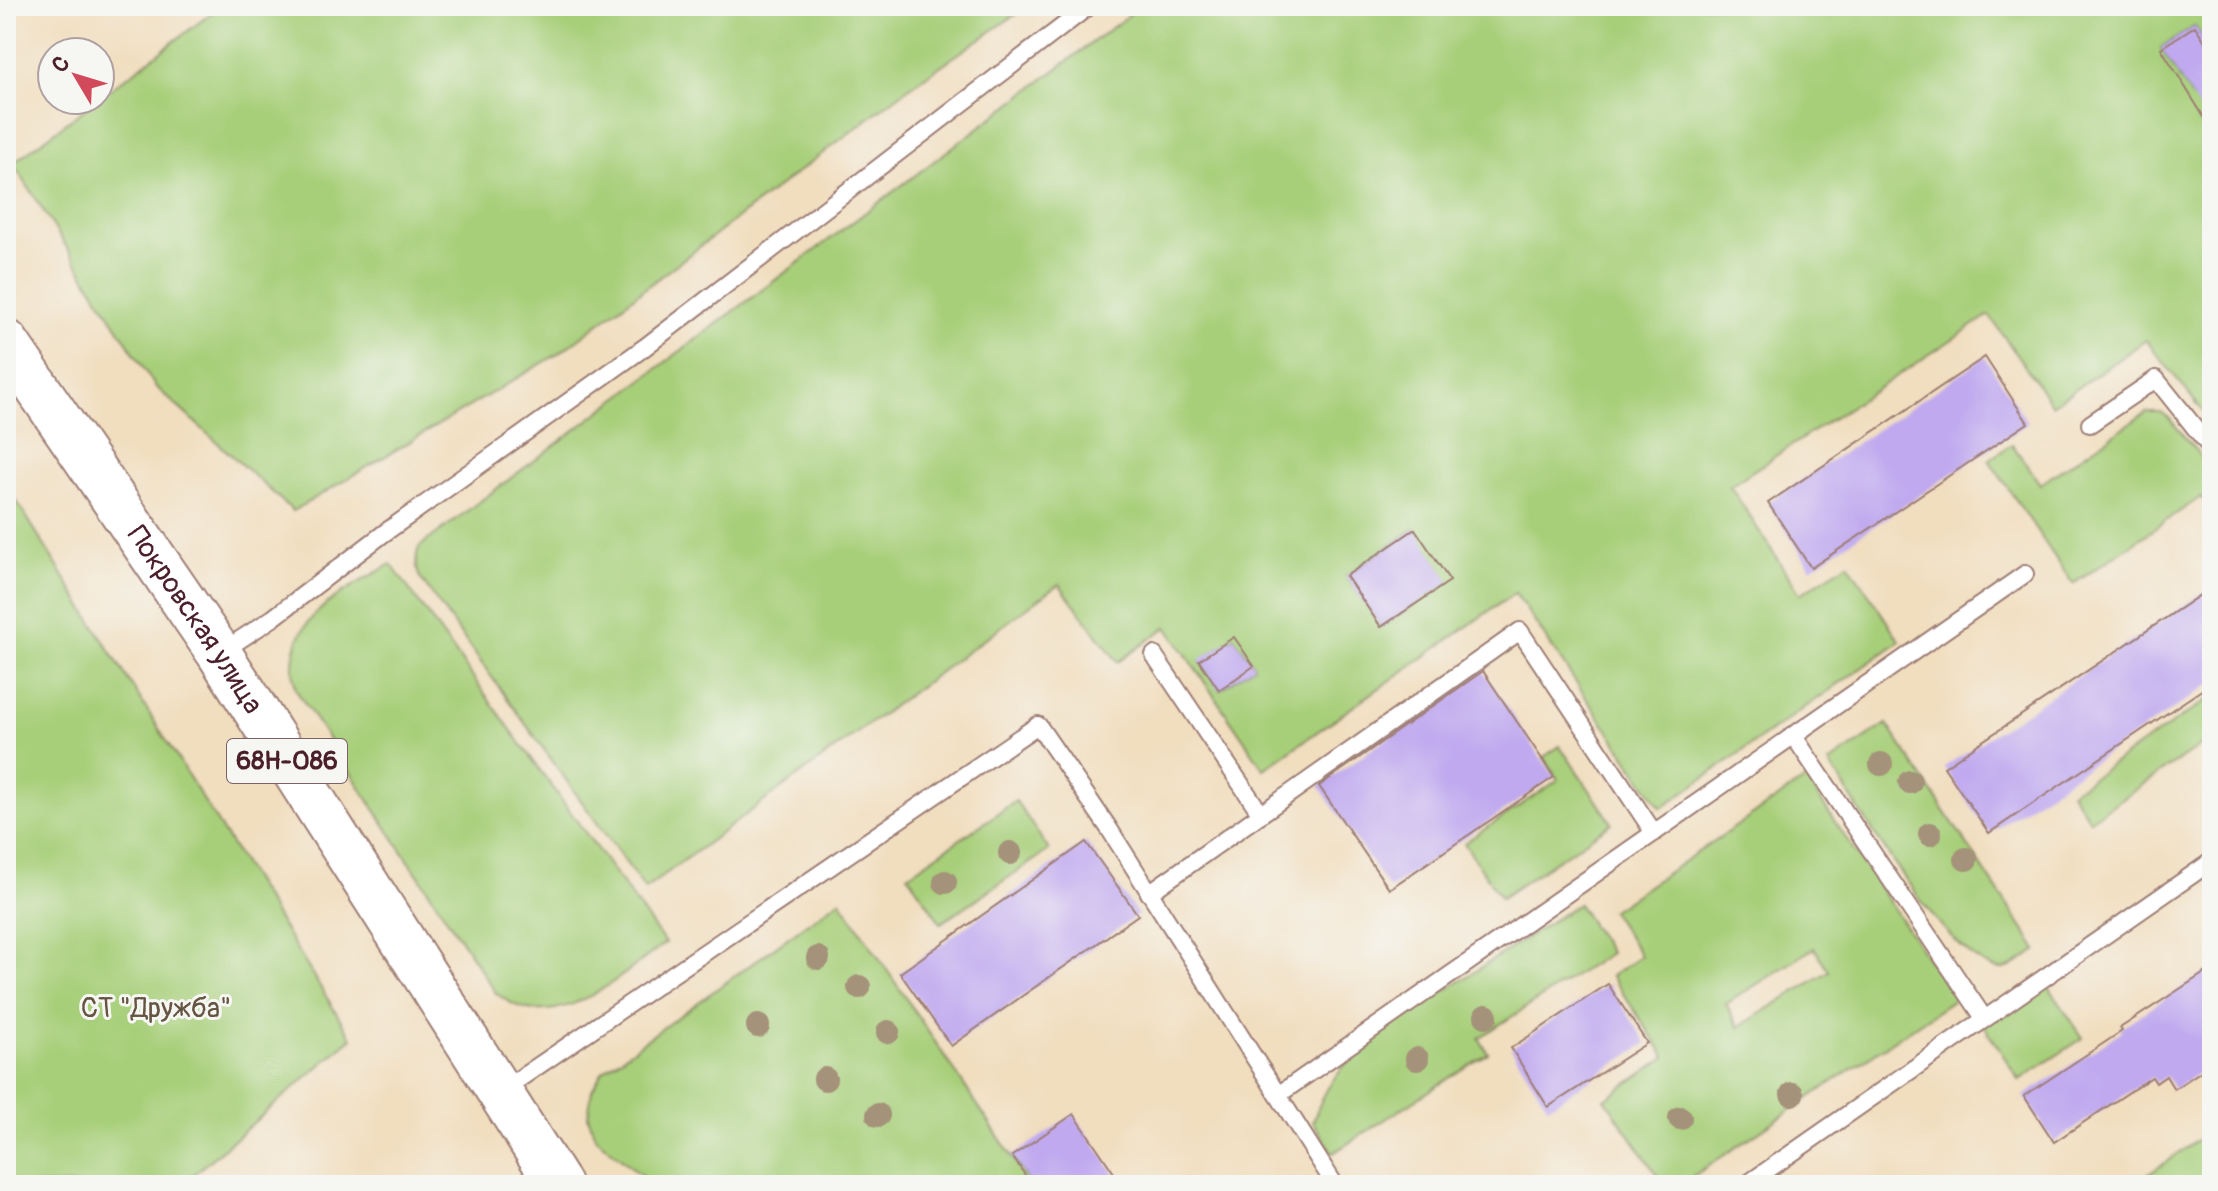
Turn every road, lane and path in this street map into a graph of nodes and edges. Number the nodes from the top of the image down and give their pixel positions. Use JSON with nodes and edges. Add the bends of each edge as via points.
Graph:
{"nodes":[{"id":1,"x":1089,"y":6,"type":"edge"},
{"id":2,"x":6,"y":342,"type":"edge"},
{"id":3,"x":2090,"y":424,"type":"dead end"},
{"id":4,"x":2212,"y":449,"type":"edge"},
{"id":5,"x":2025,"y":574,"type":"dead end"},
{"id":6,"x":219,"y":653,"type":"junction"},
{"id":7,"x":1154,"y":655,"type":"dead end"},
{"id":8,"x":1793,"y":735,"type":"junction"},
{"id":9,"x":1261,"y":814,"type":"junction"},
{"id":10,"x":1654,"y":833,"type":"junction"},
{"id":11,"x":2212,"y":861,"type":"edge"},
{"id":12,"x":1149,"y":893,"type":"junction"},
{"id":13,"x":1984,"y":1018,"type":"junction"},
{"id":14,"x":498,"y":1093,"type":"junction"},
{"id":15,"x":1278,"y":1095,"type":"junction"},
{"id":16,"x":559,"y":1185,"type":"edge"},
{"id":17,"x":1335,"y":1185,"type":"edge"},
{"id":18,"x":1746,"y":1185,"type":"edge"}],
"edges":[{"from":1,"to":6,"type":"lane","via":[[645,347]]},
{"from":2,"to":6,"type":"main road","name":"Покровская улица","number":"68Н-086"},
{"from":3,"to":4,"type":"lane","via":[[2156,379]]},
{"from":5,"to":8,"type":"lane"},
{"from":6,"to":14,"type":"main road","name":"Покровская улица","number":"68Н-086"},
{"from":7,"to":9,"type":"lane"},
{"from":8,"to":10,"type":"lane"},
{"from":8,"to":13,"type":"lane"},
{"from":9,"to":10,"type":"lane","via":[[1520,631]]},
{"from":9,"to":12,"type":"lane"},
{"from":10,"to":15,"type":"lane"},
{"from":11,"to":13,"type":"lane"},
{"from":12,"to":14,"type":"lane","via":[[1038,725]]},
{"from":12,"to":15,"type":"lane"},
{"from":13,"to":18,"type":"lane"},
{"from":14,"to":16,"type":"main road","name":"Покровская улица","number":"68Н-086"},
{"from":15,"to":17,"type":"lane"}]}
